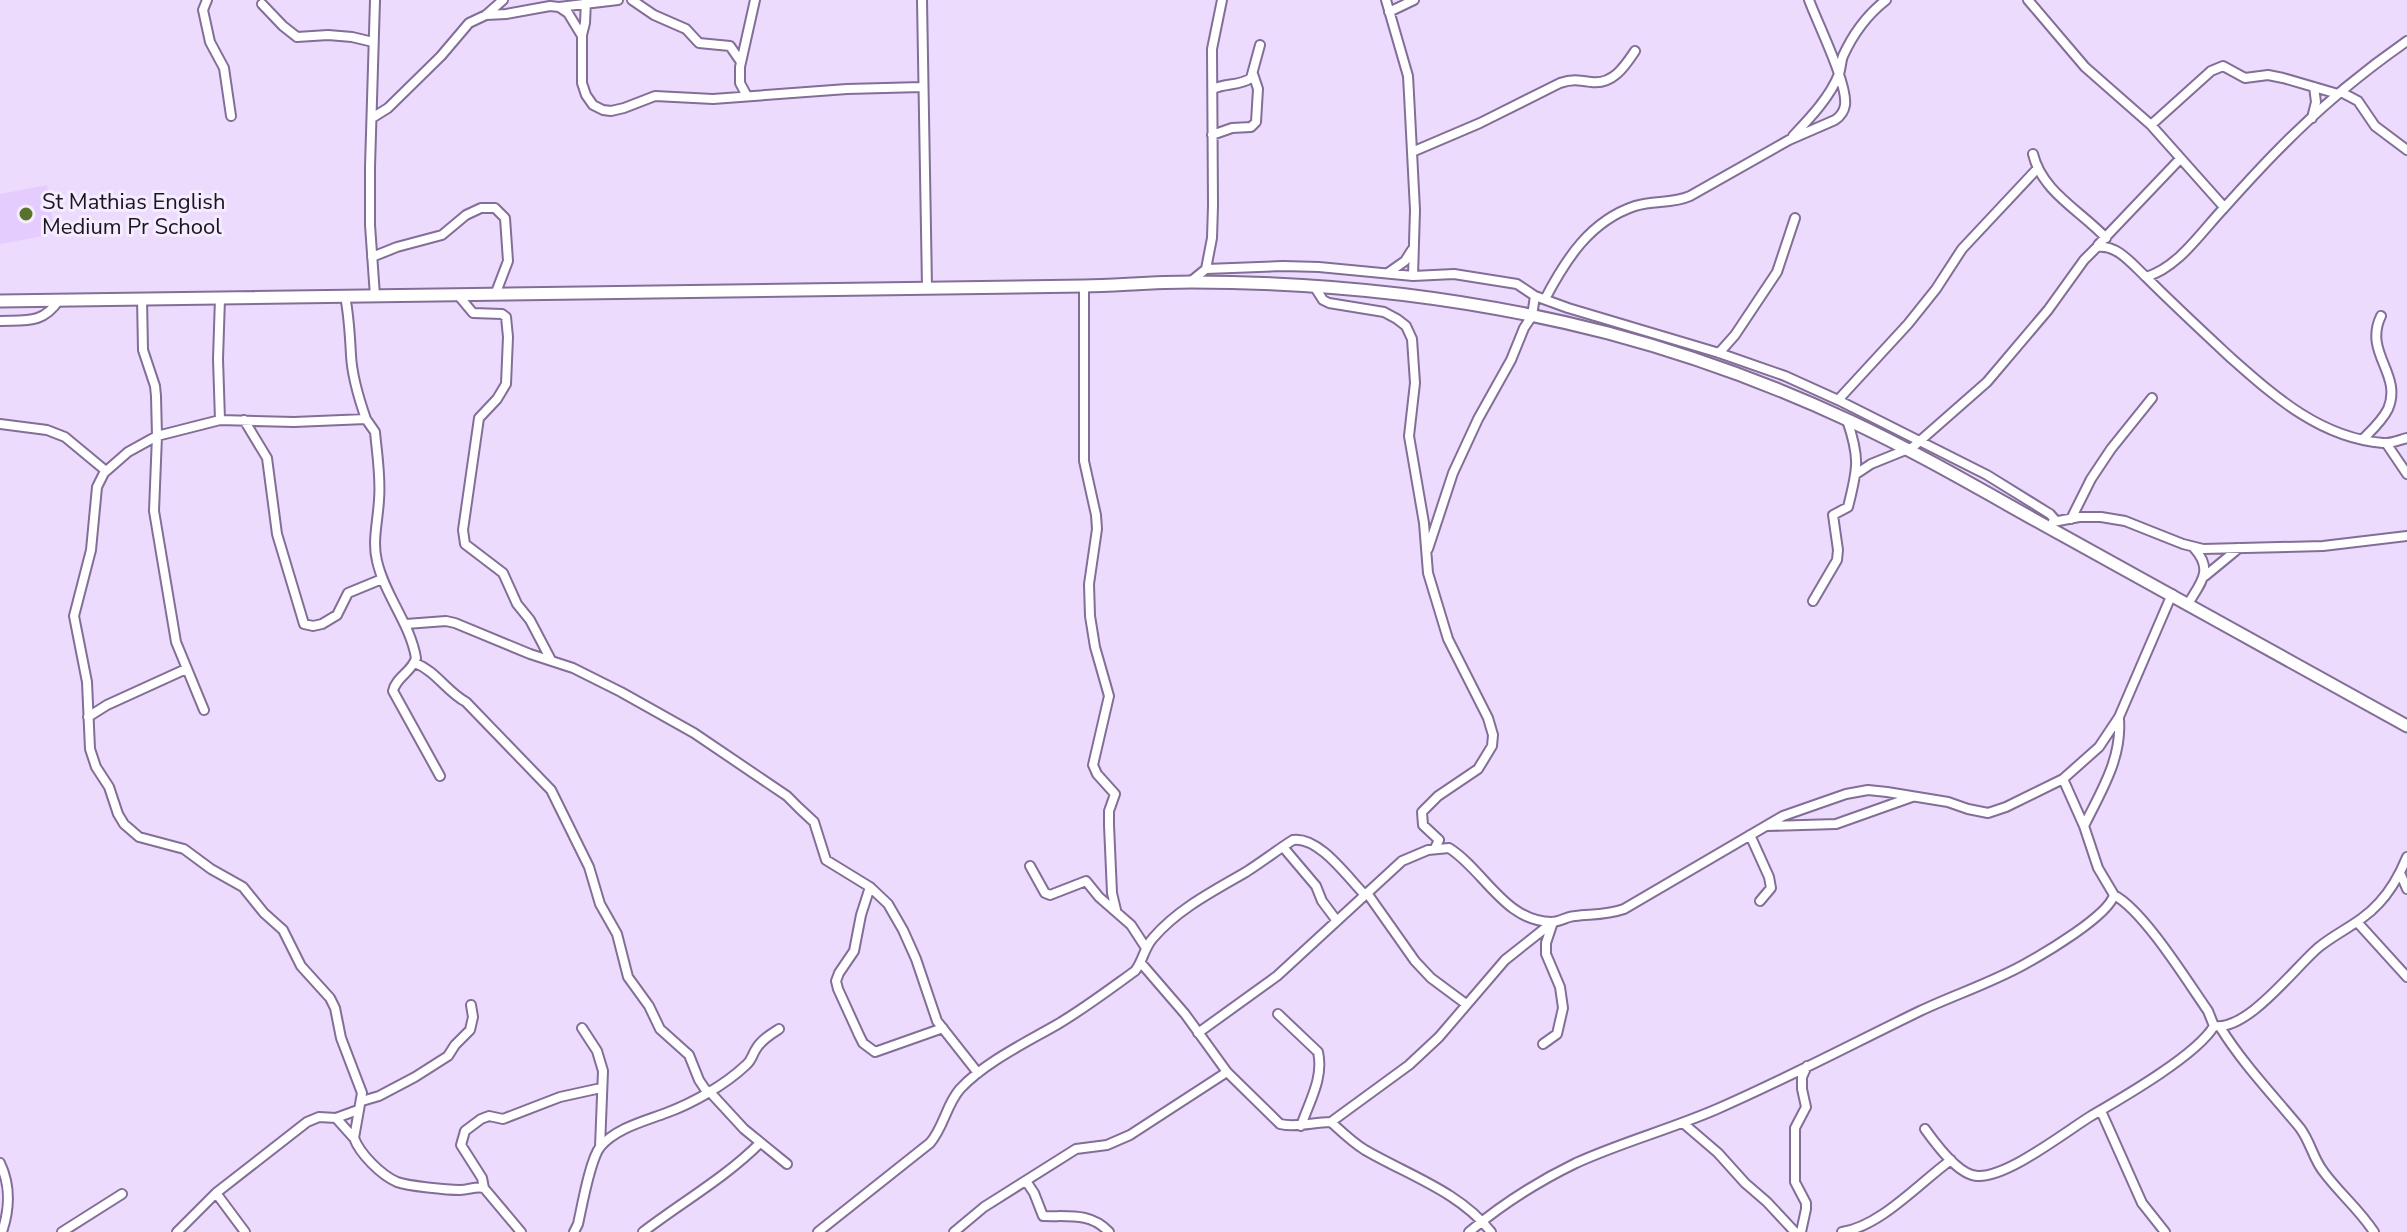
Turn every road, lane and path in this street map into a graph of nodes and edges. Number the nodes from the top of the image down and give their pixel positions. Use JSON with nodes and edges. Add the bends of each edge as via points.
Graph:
{"nodes":[{"id":1,"x":207,"y":0,"type":"edge"},
{"id":2,"x":375,"y":0,"type":"edge"},
{"id":3,"x":503,"y":0,"type":"edge"},
{"id":4,"x":618,"y":0,"type":"edge"},
{"id":5,"x":632,"y":0,"type":"edge"},
{"id":6,"x":755,"y":0,"type":"edge"},
{"id":7,"x":922,"y":0,"type":"edge"},
{"id":8,"x":1222,"y":0,"type":"edge"},
{"id":9,"x":1414,"y":0,"type":"edge"},
{"id":10,"x":1809,"y":0,"type":"edge"},
{"id":11,"x":1886,"y":0,"type":"edge"},
{"id":12,"x":2028,"y":0,"type":"edge"},
{"id":13,"x":586,"y":2,"type":"edge"},
{"id":14,"x":262,"y":4,"type":"dead end"},
{"id":15,"x":555,"y":4,"type":"edge"},
{"id":16,"x":1387,"y":5,"type":"edge"},
{"id":17,"x":486,"y":15,"type":"junction"},
{"id":18,"x":582,"y":36,"type":"junction"},
{"id":19,"x":2407,"y":41,"type":"edge"},
{"id":20,"x":373,"y":42,"type":"junction"},
{"id":21,"x":1260,"y":45,"type":"dead end"},
{"id":22,"x":1635,"y":51,"type":"dead end"},
{"id":23,"x":741,"y":62,"type":"junction"},
{"id":24,"x":1253,"y":74,"type":"junction"},
{"id":25,"x":1839,"y":75,"type":"junction"},
{"id":26,"x":922,"y":87,"type":"junction"},
{"id":27,"x":2314,"y":87,"type":"junction"},
{"id":28,"x":1213,"y":89,"type":"junction"},
{"id":29,"x":2339,"y":93,"type":"junction"},
{"id":30,"x":747,"y":96,"type":"junction"},
{"id":31,"x":231,"y":116,"type":"dead end"},
{"id":32,"x":372,"y":118,"type":"junction"},
{"id":33,"x":2312,"y":118,"type":"junction"},
{"id":34,"x":2151,"y":125,"type":"junction"},
{"id":35,"x":1212,"y":135,"type":"junction"},
{"id":36,"x":1789,"y":140,"type":"junction"},
{"id":37,"x":2407,"y":150,"type":"edge"},
{"id":38,"x":1412,"y":152,"type":"junction"},
{"id":39,"x":2033,"y":154,"type":"dead end"},
{"id":40,"x":2180,"y":159,"type":"junction"},
{"id":41,"x":2037,"y":169,"type":"junction"},
{"id":42,"x":2224,"y":207,"type":"junction"},
{"id":43,"x":1795,"y":218,"type":"dead end"},
{"id":44,"x":2106,"y":238,"type":"junction"},
{"id":45,"x":2097,"y":247,"type":"junction"},
{"id":46,"x":1413,"y":248,"type":"junction"},
{"id":47,"x":372,"y":257,"type":"junction"},
{"id":48,"x":1206,"y":269,"type":"junction"},
{"id":49,"x":1387,"y":273,"type":"junction"},
{"id":50,"x":1413,"y":276,"type":"junction"},
{"id":51,"x":2146,"y":277,"type":"junction"},
{"id":52,"x":1189,"y":282,"type":"junction"},
{"id":53,"x":1084,"y":286,"type":"junction"},
{"id":54,"x":1314,"y":286,"type":"junction"},
{"id":55,"x":927,"y":287,"type":"junction"},
{"id":56,"x":458,"y":295,"type":"junction"},
{"id":57,"x":495,"y":295,"type":"junction"},
{"id":58,"x":345,"y":296,"type":"junction"},
{"id":59,"x":375,"y":296,"type":"junction"},
{"id":60,"x":1535,"y":296,"type":"junction"},
{"id":61,"x":142,"y":298,"type":"junction"},
{"id":62,"x":220,"y":298,"type":"junction"},
{"id":63,"x":1545,"y":299,"type":"junction"},
{"id":64,"x":59,"y":300,"type":"junction"},
{"id":65,"x":0,"y":301,"type":"edge"},
{"id":66,"x":1532,"y":316,"type":"junction"},
{"id":67,"x":2381,"y":316,"type":"dead end"},
{"id":68,"x":0,"y":321,"type":"edge"},
{"id":69,"x":1719,"y":353,"type":"junction"},
{"id":70,"x":2152,"y":398,"type":"dead end"},
{"id":71,"x":1838,"y":400,"type":"junction"},
{"id":72,"x":366,"y":419,"type":"junction"},
{"id":73,"x":220,"y":420,"type":"junction"},
{"id":74,"x":244,"y":420,"type":"junction"},
{"id":75,"x":1847,"y":420,"type":"junction"},
{"id":76,"x":0,"y":424,"type":"edge"},
{"id":77,"x":157,"y":436,"type":"junction"},
{"id":78,"x":2407,"y":438,"type":"edge"},
{"id":79,"x":2363,"y":439,"type":"junction"},
{"id":80,"x":1917,"y":441,"type":"junction"},
{"id":81,"x":2386,"y":443,"type":"junction"},
{"id":82,"x":1907,"y":450,"type":"junction"},
{"id":83,"x":106,"y":471,"type":"junction"},
{"id":84,"x":1856,"y":474,"type":"junction"},
{"id":85,"x":2407,"y":474,"type":"edge"},
{"id":86,"x":2071,"y":519,"type":"junction"},
{"id":87,"x":2051,"y":523,"type":"junction"},
{"id":88,"x":2407,"y":536,"type":"edge"},
{"id":89,"x":2193,"y":547,"type":"junction"},
{"id":90,"x":2240,"y":548,"type":"junction"},
{"id":91,"x":1427,"y":553,"type":"junction"},
{"id":92,"x":2205,"y":576,"type":"junction"},
{"id":93,"x":382,"y":579,"type":"junction"},
{"id":94,"x":2172,"y":594,"type":"junction"},
{"id":95,"x":1813,"y":601,"type":"dead end"},
{"id":96,"x":2188,"y":604,"type":"junction"},
{"id":97,"x":406,"y":624,"type":"junction"},
{"id":98,"x":551,"y":660,"type":"junction"},
{"id":99,"x":415,"y":663,"type":"junction"},
{"id":100,"x":186,"y":669,"type":"junction"},
{"id":101,"x":204,"y":710,"type":"dead end"},
{"id":102,"x":88,"y":717,"type":"junction"},
{"id":103,"x":2119,"y":717,"type":"junction"},
{"id":104,"x":2407,"y":726,"type":"edge"},
{"id":105,"x":440,"y":776,"type":"dead end"},
{"id":106,"x":2063,"y":779,"type":"junction"},
{"id":107,"x":1913,"y":797,"type":"junction"},
{"id":108,"x":2084,"y":826,"type":"junction"},
{"id":109,"x":1762,"y":827,"type":"junction"},
{"id":110,"x":1750,"y":835,"type":"junction"},
{"id":111,"x":1283,"y":847,"type":"junction"},
{"id":112,"x":1434,"y":849,"type":"junction"},
{"id":113,"x":2407,"y":857,"type":"edge"},
{"id":114,"x":1030,"y":866,"type":"dead end"},
{"id":115,"x":2401,"y":875,"type":"junction"},
{"id":116,"x":870,"y":887,"type":"junction"},
{"id":117,"x":2407,"y":889,"type":"edge"},
{"id":118,"x":1366,"y":894,"type":"junction"},
{"id":119,"x":2114,"y":895,"type":"junction"},
{"id":120,"x":1760,"y":901,"type":"dead end"},
{"id":121,"x":1116,"y":910,"type":"junction"},
{"id":122,"x":1337,"y":921,"type":"junction"},
{"id":123,"x":1553,"y":922,"type":"junction"},
{"id":124,"x":2358,"y":923,"type":"junction"},
{"id":125,"x":1146,"y":948,"type":"junction"},
{"id":126,"x":1141,"y":963,"type":"junction"},
{"id":127,"x":2407,"y":977,"type":"edge"},
{"id":128,"x":1466,"y":1004,"type":"junction"},
{"id":129,"x":471,"y":1005,"type":"dead end"},
{"id":130,"x":1278,"y":1014,"type":"dead end"},
{"id":131,"x":2217,"y":1026,"type":"junction"},
{"id":132,"x":582,"y":1028,"type":"dead end"},
{"id":133,"x":943,"y":1028,"type":"junction"},
{"id":134,"x":779,"y":1029,"type":"dead end"},
{"id":135,"x":1198,"y":1033,"type":"junction"},
{"id":136,"x":1543,"y":1044,"type":"dead end"},
{"id":137,"x":1807,"y":1066,"type":"junction"},
{"id":138,"x":1227,"y":1072,"type":"junction"},
{"id":139,"x":978,"y":1073,"type":"junction"},
{"id":140,"x":601,"y":1088,"type":"junction"},
{"id":141,"x":708,"y":1091,"type":"junction"},
{"id":142,"x":360,"y":1106,"type":"junction"},
{"id":143,"x":2101,"y":1111,"type":"junction"},
{"id":144,"x":336,"y":1118,"type":"junction"},
{"id":145,"x":1331,"y":1122,"type":"junction"},
{"id":146,"x":1683,"y":1123,"type":"junction"},
{"id":147,"x":1301,"y":1126,"type":"junction"},
{"id":148,"x":1925,"y":1129,"type":"dead end"},
{"id":149,"x":354,"y":1138,"type":"junction"},
{"id":150,"x":760,"y":1143,"type":"junction"},
{"id":151,"x":600,"y":1147,"type":"junction"},
{"id":152,"x":1951,"y":1160,"type":"junction"},
{"id":153,"x":0,"y":1163,"type":"edge"},
{"id":154,"x":787,"y":1164,"type":"dead end"},
{"id":155,"x":1026,"y":1181,"type":"junction"},
{"id":156,"x":484,"y":1188,"type":"junction"},
{"id":157,"x":216,"y":1193,"type":"junction"},
{"id":158,"x":122,"y":1194,"type":"dead end"},
{"id":159,"x":1482,"y":1221,"type":"junction"},
{"id":160,"x":2,"y":1232,"type":"edge"},
{"id":161,"x":62,"y":1232,"type":"edge"},
{"id":162,"x":177,"y":1232,"type":"edge"},
{"id":163,"x":245,"y":1232,"type":"edge"},
{"id":164,"x":521,"y":1232,"type":"edge"},
{"id":165,"x":574,"y":1232,"type":"edge"},
{"id":166,"x":643,"y":1232,"type":"edge"},
{"id":167,"x":818,"y":1232,"type":"edge"},
{"id":168,"x":954,"y":1232,"type":"edge"},
{"id":169,"x":1109,"y":1232,"type":"edge"},
{"id":170,"x":1469,"y":1232,"type":"edge"},
{"id":171,"x":1491,"y":1232,"type":"edge"},
{"id":172,"x":1795,"y":1232,"type":"edge"},
{"id":173,"x":1801,"y":1232,"type":"edge"},
{"id":174,"x":1842,"y":1232,"type":"edge"},
{"id":175,"x":2165,"y":1232,"type":"edge"},
{"id":176,"x":2374,"y":1232,"type":"edge"}],
"edges":[{"from":1,"to":31,"type":"street","via":[[203,7],[208,36],[224,68]]},
{"from":2,"to":20,"type":"street"},
{"from":3,"to":17,"type":"street"},
{"from":4,"to":13,"type":"street"},
{"from":5,"to":23,"type":"street","via":[[686,29],[699,43],[730,46]]},
{"from":6,"to":23,"type":"street"},
{"from":7,"to":26,"type":"street"},
{"from":8,"to":28,"type":"street","via":[[1212,49]]},
{"from":9,"to":16,"type":"street"},
{"from":10,"to":25,"type":"street"},
{"from":11,"to":25,"type":"street","via":[[1856,34]]},
{"from":12,"to":34,"type":"street","via":[[2085,67]]},
{"from":13,"to":15,"type":"street"},
{"from":13,"to":18,"type":"street"},
{"from":14,"to":20,"type":"street","via":[[297,37],[328,35]]},
{"from":15,"to":17,"type":"street"},
{"from":15,"to":18,"type":"street","via":[[568,13]]},
{"from":16,"to":38,"type":"street","via":[[1408,76]]},
{"from":17,"to":32,"type":"street","via":[[469,23],[388,108]]},
{"from":18,"to":30,"type":"street","via":[[582,83],[593,105],[603,110],[655,96]]},
{"from":19,"to":29,"type":"street"},
{"from":20,"to":32,"type":"street"},
{"from":21,"to":24,"type":"street"},
{"from":22,"to":38,"type":"street","via":[[1613,77],[1560,83]]},
{"from":23,"to":30,"type":"street","via":[[739,78]]},
{"from":24,"to":28,"type":"street","via":[[1245,82]]},
{"from":24,"to":35,"type":"street","via":[[1258,89],[1256,122]]},
{"from":25,"to":36,"type":"street"},
{"from":25,"to":36,"type":"street","via":[[1845,94],[1841,115]]},
{"from":26,"to":30,"type":"street"},
{"from":26,"to":55,"type":"street"},
{"from":27,"to":29,"type":"street"},
{"from":27,"to":33,"type":"street"},
{"from":27,"to":34,"type":"street","via":[[2268,75],[2245,78],[2223,66]]},
{"from":28,"to":35,"type":"street"},
{"from":29,"to":33,"type":"street"},
{"from":29,"to":37,"type":"street","via":[[2358,101],[2375,126]]},
{"from":32,"to":47,"type":"street"},
{"from":33,"to":42,"type":"street"},
{"from":34,"to":40,"type":"street"},
{"from":35,"to":48,"type":"street","via":[[1212,238]]},
{"from":36,"to":63,"type":"street","via":[[1678,202],[1651,202],[1607,220],[1567,259]]},
{"from":38,"to":46,"type":"street"},
{"from":39,"to":41,"type":"street"},
{"from":40,"to":42,"type":"street"},
{"from":40,"to":44,"type":"street"},
{"from":41,"to":44,"type":"street"},
{"from":41,"to":71,"type":"street","via":[[1962,249],[1936,289]]},
{"from":42,"to":51,"type":"street","via":[[2164,269]]},
{"from":43,"to":69,"type":"street","via":[[1777,272]]},
{"from":44,"to":45,"type":"street"},
{"from":45,"to":51,"type":"street","via":[[2119,253]]},
{"from":45,"to":80,"type":"street","via":[[1987,382]]},
{"from":46,"to":49,"type":"street"},
{"from":46,"to":50,"type":"street"},
{"from":47,"to":57,"type":"street","via":[[442,235],[473,211],[495,208],[506,223],[508,261]]},
{"from":47,"to":59,"type":"street"},
{"from":48,"to":49,"type":"street","via":[[1283,266]]},
{"from":48,"to":52,"type":"street"},
{"from":49,"to":50,"type":"street"},
{"from":50,"to":60,"type":"street","via":[[1454,274],[1502,281]]},
{"from":51,"to":79,"type":"street","via":[[2296,412]]},
{"from":52,"to":53,"type":"main road"},
{"from":52,"to":54,"type":"main road"},
{"from":53,"to":55,"type":"main road"},
{"from":53,"to":121,"type":"street","via":[[1084,461],[1097,529],[1090,616],[1109,688],[1093,765],[1115,794],[1109,825]]},
{"from":54,"to":66,"type":"main road","via":[[1415,295]]},
{"from":54,"to":91,"type":"street","via":[[1329,303],[1397,319],[1412,339],[1410,443]]},
{"from":55,"to":57,"type":"main road"},
{"from":56,"to":57,"type":"main road"},
{"from":56,"to":59,"type":"main road"},
{"from":56,"to":98,"type":"street","via":[[473,313],[506,317],[508,337],[506,384],[479,418],[465,544],[503,573]]},
{"from":58,"to":59,"type":"main road"},
{"from":58,"to":62,"type":"main road"},
{"from":58,"to":72,"type":"street","via":[[354,381]]},
{"from":60,"to":63,"type":"street"},
{"from":60,"to":66,"type":"street"},
{"from":61,"to":62,"type":"main road"},
{"from":61,"to":64,"type":"main road"},
{"from":61,"to":77,"type":"street","via":[[141,333],[155,386]]},
{"from":62,"to":73,"type":"street"},
{"from":63,"to":69,"type":"street"},
{"from":64,"to":65,"type":"main road"},
{"from":64,"to":68,"type":"street","via":[[45,316]]},
{"from":66,"to":75,"type":"main road","via":[[1690,358]]},
{"from":66,"to":91,"type":"street","via":[[1453,473]]},
{"from":67,"to":79,"type":"street","via":[[2375,341],[2392,395],[2383,419]]},
{"from":69,"to":71,"type":"street"},
{"from":70,"to":86,"type":"street","via":[[2111,449]]},
{"from":71,"to":80,"type":"street"},
{"from":72,"to":74,"type":"street"},
{"from":72,"to":93,"type":"street","via":[[375,432],[380,484],[375,553]]},
{"from":73,"to":74,"type":"street"},
{"from":73,"to":77,"type":"street"},
{"from":74,"to":93,"type":"street","via":[[267,458],[277,534],[304,624],[322,624],[337,615],[348,593]]},
{"from":75,"to":82,"type":"main road"},
{"from":75,"to":84,"type":"street","via":[[1855,441]]},
{"from":76,"to":83,"type":"street","via":[[65,437]]},
{"from":77,"to":83,"type":"street"},
{"from":77,"to":100,"type":"street","via":[[154,511],[173,626]]},
{"from":78,"to":81,"type":"street"},
{"from":79,"to":81,"type":"street"},
{"from":80,"to":82,"type":"street"},
{"from":80,"to":87,"type":"street","via":[[1987,475],[2050,514]]},
{"from":81,"to":85,"type":"street"},
{"from":82,"to":84,"type":"street"},
{"from":82,"to":87,"type":"main road"},
{"from":83,"to":102,"type":"street","via":[[97,487],[91,550],[75,609]]},
{"from":84,"to":95,"type":"street","via":[[1848,507],[1833,515],[1837,560]]},
{"from":86,"to":87,"type":"street"},
{"from":86,"to":89,"type":"street","via":[[2125,521]]},
{"from":87,"to":94,"type":"main road"},
{"from":88,"to":90,"type":"street"},
{"from":89,"to":90,"type":"street"},
{"from":89,"to":92,"type":"street","via":[[2201,555]]},
{"from":90,"to":92,"type":"street"},
{"from":91,"to":112,"type":"street","via":[[1443,627],[1493,735],[1478,769],[1422,812],[1423,825],[1439,840]]},
{"from":92,"to":96,"type":"street"},
{"from":93,"to":97,"type":"street"},
{"from":94,"to":96,"type":"main road"},
{"from":94,"to":103,"type":"street"},
{"from":96,"to":104,"type":"main road"},
{"from":97,"to":98,"type":"street","via":[[455,623]]},
{"from":97,"to":99,"type":"street"},
{"from":98,"to":116,"type":"street","via":[[672,719],[787,796],[814,822],[826,860]]},
{"from":99,"to":105,"type":"street","via":[[393,691]]},
{"from":99,"to":141,"type":"street","via":[[466,702],[551,790],[617,934],[628,977],[660,1029],[689,1055]]},
{"from":100,"to":101,"type":"street"},
{"from":100,"to":102,"type":"street"},
{"from":102,"to":142,"type":"street","via":[[96,767],[124,824],[139,837],[184,849],[234,881],[283,930],[301,966],[335,1008],[359,1083]]},
{"from":103,"to":106,"type":"street","via":[[2099,747]]},
{"from":103,"to":108,"type":"street","via":[[2116,760]]},
{"from":106,"to":107,"type":"street","via":[[1988,813]]},
{"from":106,"to":108,"type":"street"},
{"from":107,"to":109,"type":"street","via":[[1836,824]]},
{"from":107,"to":109,"type":"street","via":[[1857,792]]},
{"from":108,"to":119,"type":"street"},
{"from":109,"to":110,"type":"street"},
{"from":110,"to":120,"type":"street","via":[[1771,888]]},
{"from":110,"to":123,"type":"street","via":[[1624,909]]},
{"from":111,"to":118,"type":"street","via":[[1301,839],[1321,848]]},
{"from":111,"to":122,"type":"street"},
{"from":111,"to":125,"type":"street","via":[[1206,893]]},
{"from":112,"to":118,"type":"street","via":[[1402,861]]},
{"from":112,"to":123,"type":"street","via":[[1453,851],[1511,908]]},
{"from":113,"to":115,"type":"street"},
{"from":114,"to":121,"type":"street","via":[[1045,893],[1086,881]]},
{"from":115,"to":117,"type":"street"},
{"from":115,"to":124,"type":"street"},
{"from":116,"to":133,"type":"street","via":[[903,930]]},
{"from":116,"to":133,"type":"street","via":[[854,951],[836,981],[863,1043],[875,1052]]},
{"from":118,"to":122,"type":"street"},
{"from":118,"to":128,"type":"street","via":[[1415,961]]},
{"from":119,"to":131,"type":"street","via":[[2144,922]]},
{"from":119,"to":137,"type":"street","via":[[2101,913],[2026,964]]},
{"from":121,"to":125,"type":"street"},
{"from":122,"to":135,"type":"street","via":[[1277,976]]},
{"from":123,"to":128,"type":"street","via":[[1505,960]]},
{"from":123,"to":136,"type":"street","via":[[1546,954],[1563,1008],[1557,1034]]},
{"from":124,"to":127,"type":"street"},
{"from":124,"to":131,"type":"street","via":[[2322,944],[2262,1003]]},
{"from":125,"to":126,"type":"street"},
{"from":126,"to":135,"type":"street"},
{"from":126,"to":139,"type":"street","via":[[1119,983]]},
{"from":128,"to":145,"type":"street","via":[[1409,1065]]},
{"from":129,"to":142,"type":"street","via":[[470,1030],[448,1056]]},
{"from":130,"to":147,"type":"street","via":[[1320,1060]]},
{"from":131,"to":143,"type":"street"},
{"from":131,"to":176,"type":"street","via":[[2302,1130],[2319,1167]]},
{"from":132,"to":140,"type":"street","via":[[597,1051]]},
{"from":133,"to":139,"type":"street"},
{"from":134,"to":141,"type":"street","via":[[760,1043],[745,1067]]},
{"from":135,"to":138,"type":"street"},
{"from":137,"to":146,"type":"street"},
{"from":137,"to":173,"type":"street","via":[[1802,1077],[1806,1107],[1795,1128],[1795,1182],[1806,1203]]},
{"from":138,"to":147,"type":"street","via":[[1280,1124]]},
{"from":138,"to":155,"type":"street","via":[[1132,1134],[1107,1145],[1076,1149]]},
{"from":139,"to":167,"type":"street","via":[[958,1091],[930,1143]]},
{"from":140,"to":151,"type":"street"},
{"from":140,"to":156,"type":"street","via":[[471,1125],[461,1145]]},
{"from":141,"to":150,"type":"street"},
{"from":141,"to":151,"type":"street","via":[[641,1121]]},
{"from":142,"to":144,"type":"street"},
{"from":142,"to":149,"type":"street"},
{"from":143,"to":152,"type":"street","via":[[1994,1172],[1976,1177]]},
{"from":143,"to":175,"type":"street","via":[[2136,1192]]},
{"from":144,"to":149,"type":"street"},
{"from":144,"to":157,"type":"street","via":[[307,1122]]},
{"from":145,"to":147,"type":"street"},
{"from":145,"to":159,"type":"street","via":[[1366,1150],[1439,1189]]},
{"from":146,"to":159,"type":"street","via":[[1573,1165]]},
{"from":146,"to":172,"type":"street"},
{"from":148,"to":152,"type":"street"},
{"from":149,"to":156,"type":"street","via":[[369,1159],[399,1183]]},
{"from":150,"to":154,"type":"street"},
{"from":150,"to":166,"type":"street","via":[[714,1184]]},
{"from":151,"to":165,"type":"street"},
{"from":152,"to":174,"type":"street","via":[[1881,1215]]},
{"from":153,"to":160,"type":"street","via":[[9,1201]]},
{"from":155,"to":168,"type":"street"},
{"from":155,"to":169,"type":"street","via":[[1043,1216],[1088,1218]]},
{"from":156,"to":164,"type":"street"},
{"from":157,"to":162,"type":"street"},
{"from":157,"to":163,"type":"street"},
{"from":158,"to":161,"type":"street"},
{"from":159,"to":170,"type":"street"},
{"from":159,"to":171,"type":"street"}]}
